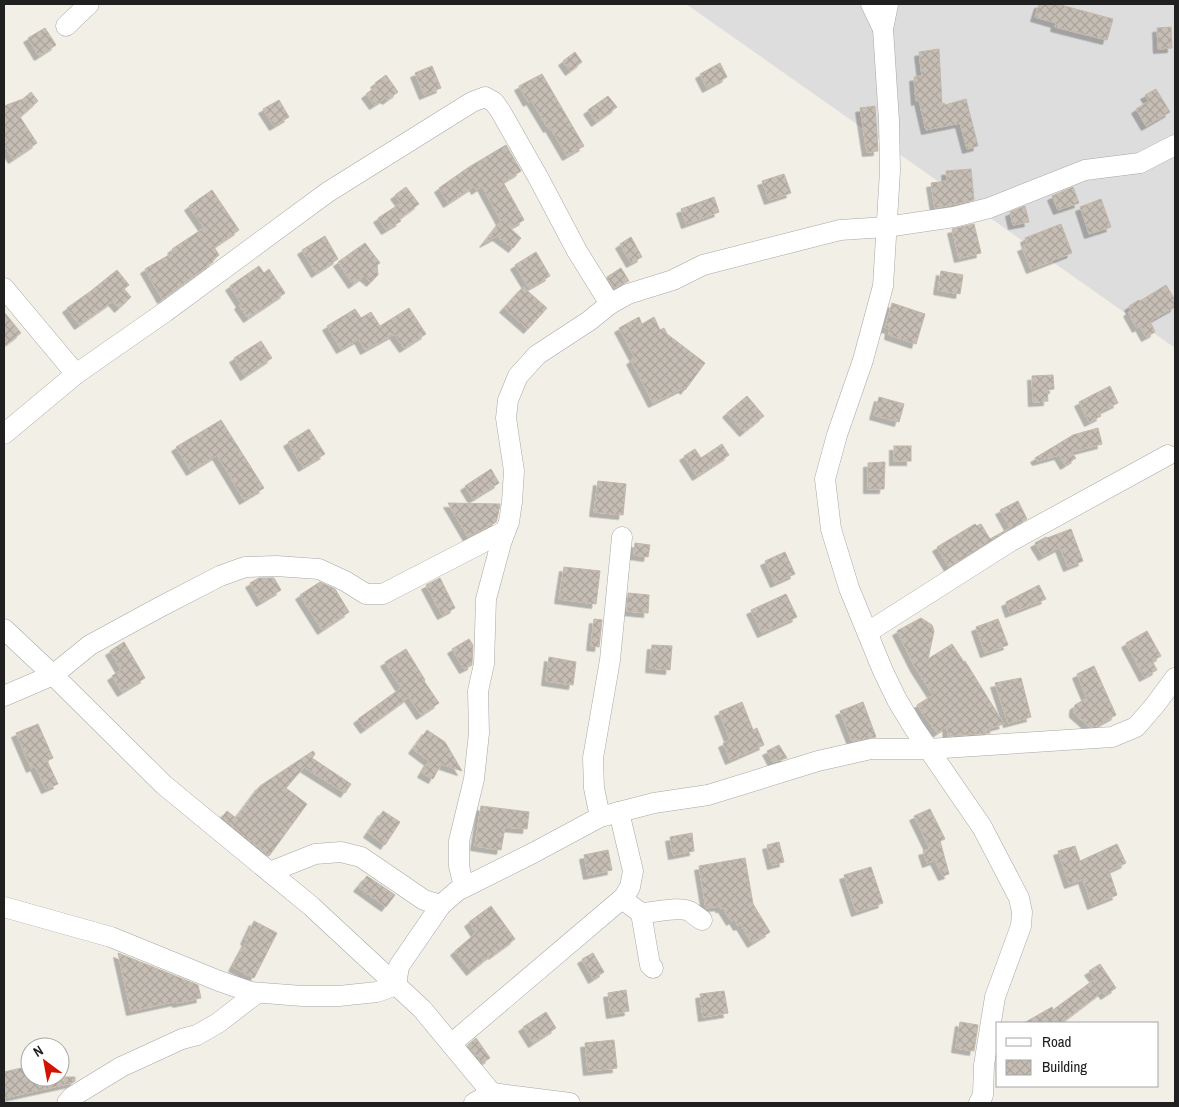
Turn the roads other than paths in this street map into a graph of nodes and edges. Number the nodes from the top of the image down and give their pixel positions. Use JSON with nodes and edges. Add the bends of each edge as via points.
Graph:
{"nodes":[{"id":1,"x":89,"y":4,"type":"edge"},
{"id":2,"x":871,"y":4,"type":"edge"},
{"id":3,"x":888,"y":4,"type":"edge"},
{"id":4,"x":66,"y":26,"type":"dead end"},
{"id":5,"x":883,"y":29,"type":"junction"},
{"id":6,"x":1175,"y":145,"type":"edge"},
{"id":7,"x":886,"y":227,"type":"junction"},
{"id":8,"x":4,"y":288,"type":"edge"},
{"id":9,"x":610,"y":304,"type":"junction"},
{"id":10,"x":76,"y":374,"type":"junction"},
{"id":11,"x":4,"y":434,"type":"edge"},
{"id":12,"x":1168,"y":455,"type":"dead end"},
{"id":13,"x":505,"y":531,"type":"junction"},
{"id":14,"x":622,"y":537,"type":"dead end"},
{"id":15,"x":4,"y":629,"type":"edge"},
{"id":16,"x":868,"y":632,"type":"junction"},
{"id":17,"x":53,"y":675,"type":"junction"},
{"id":18,"x":1175,"y":678,"type":"edge"},
{"id":19,"x":4,"y":696,"type":"edge"},
{"id":20,"x":928,"y":748,"type":"junction"},
{"id":21,"x":610,"y":814,"type":"junction"},
{"id":22,"x":270,"y":872,"type":"junction"},
{"id":23,"x":464,"y":887,"type":"junction"},
{"id":24,"x":622,"y":899,"type":"junction"},
{"id":25,"x":441,"y":905,"type":"junction"},
{"id":26,"x":4,"y":907,"type":"edge"},
{"id":27,"x":641,"y":913,"type":"junction"},
{"id":28,"x":702,"y":920,"type":"dead end"},
{"id":29,"x":653,"y":968,"type":"dead end"},
{"id":30,"x":396,"y":985,"type":"junction"},
{"id":31,"x":257,"y":993,"type":"junction"},
{"id":32,"x":451,"y":1044,"type":"junction"},
{"id":33,"x":496,"y":1098,"type":"edge"},
{"id":34,"x":67,"y":1103,"type":"edge"},
{"id":35,"x":474,"y":1103,"type":"edge"},
{"id":36,"x":570,"y":1103,"type":"edge"},
{"id":37,"x":979,"y":1103,"type":"edge"}],
"edges":[{"from":1,"to":4,"type":"street"},
{"from":2,"to":5,"type":"street"},
{"from":3,"to":5,"type":"street"},
{"from":5,"to":7,"type":"street","via":[[890,161]]},
{"from":6,"to":7,"type":"street","via":[[1140,163],[1085,170],[989,208],[954,217]]},
{"from":7,"to":9,"type":"street","via":[[840,230],[703,265]]},
{"from":7,"to":16,"type":"street","via":[[883,286],[876,316],[825,479],[831,529]]},
{"from":8,"to":10,"type":"street"},
{"from":9,"to":10,"type":"street","via":[[494,102],[485,97],[328,192]]},
{"from":9,"to":13,"type":"street","via":[[537,355],[518,376],[508,400],[506,418],[514,471],[509,522]]},
{"from":10,"to":11,"type":"street"},
{"from":12,"to":16,"type":"street","via":[[1011,541]]},
{"from":13,"to":17,"type":"street","via":[[383,594],[366,594],[318,569],[245,567],[212,580],[90,645]]},
{"from":13,"to":23,"type":"street","via":[[486,598],[474,779],[459,841],[459,866]]},
{"from":14,"to":21,"type":"street","via":[[610,660],[593,758],[594,788]]},
{"from":15,"to":17,"type":"street"},
{"from":16,"to":20,"type":"street","via":[[897,700]]},
{"from":17,"to":19,"type":"street"},
{"from":17,"to":22,"type":"street","via":[[164,785]]},
{"from":18,"to":20,"type":"street","via":[[1136,727],[1112,737]]},
{"from":20,"to":21,"type":"street","via":[[871,749],[818,761],[708,796],[654,803]]},
{"from":20,"to":37,"type":"street","via":[[982,827],[1019,898],[1022,912],[1021,926],[995,998],[984,1065],[983,1096]]},
{"from":21,"to":23,"type":"street"},
{"from":21,"to":24,"type":"street","via":[[633,870],[630,887]]},
{"from":22,"to":25,"type":"street","via":[[315,854],[341,852],[361,857],[424,900]]},
{"from":22,"to":30,"type":"street"},
{"from":23,"to":25,"type":"street"},
{"from":24,"to":27,"type":"street"},
{"from":24,"to":32,"type":"street"},
{"from":25,"to":30,"type":"street","via":[[399,966]]},
{"from":26,"to":31,"type":"street","via":[[111,937],[219,982]]},
{"from":27,"to":28,"type":"street","via":[[677,909],[688,911]]},
{"from":27,"to":29,"type":"street"},
{"from":30,"to":31,"type":"street","via":[[377,992],[339,996]]},
{"from":30,"to":32,"type":"street","via":[[422,1008]]},
{"from":31,"to":34,"type":"street","via":[[218,1023],[121,1067]]},
{"from":32,"to":33,"type":"street"},
{"from":33,"to":35,"type":"street"},
{"from":33,"to":36,"type":"street"}]}
